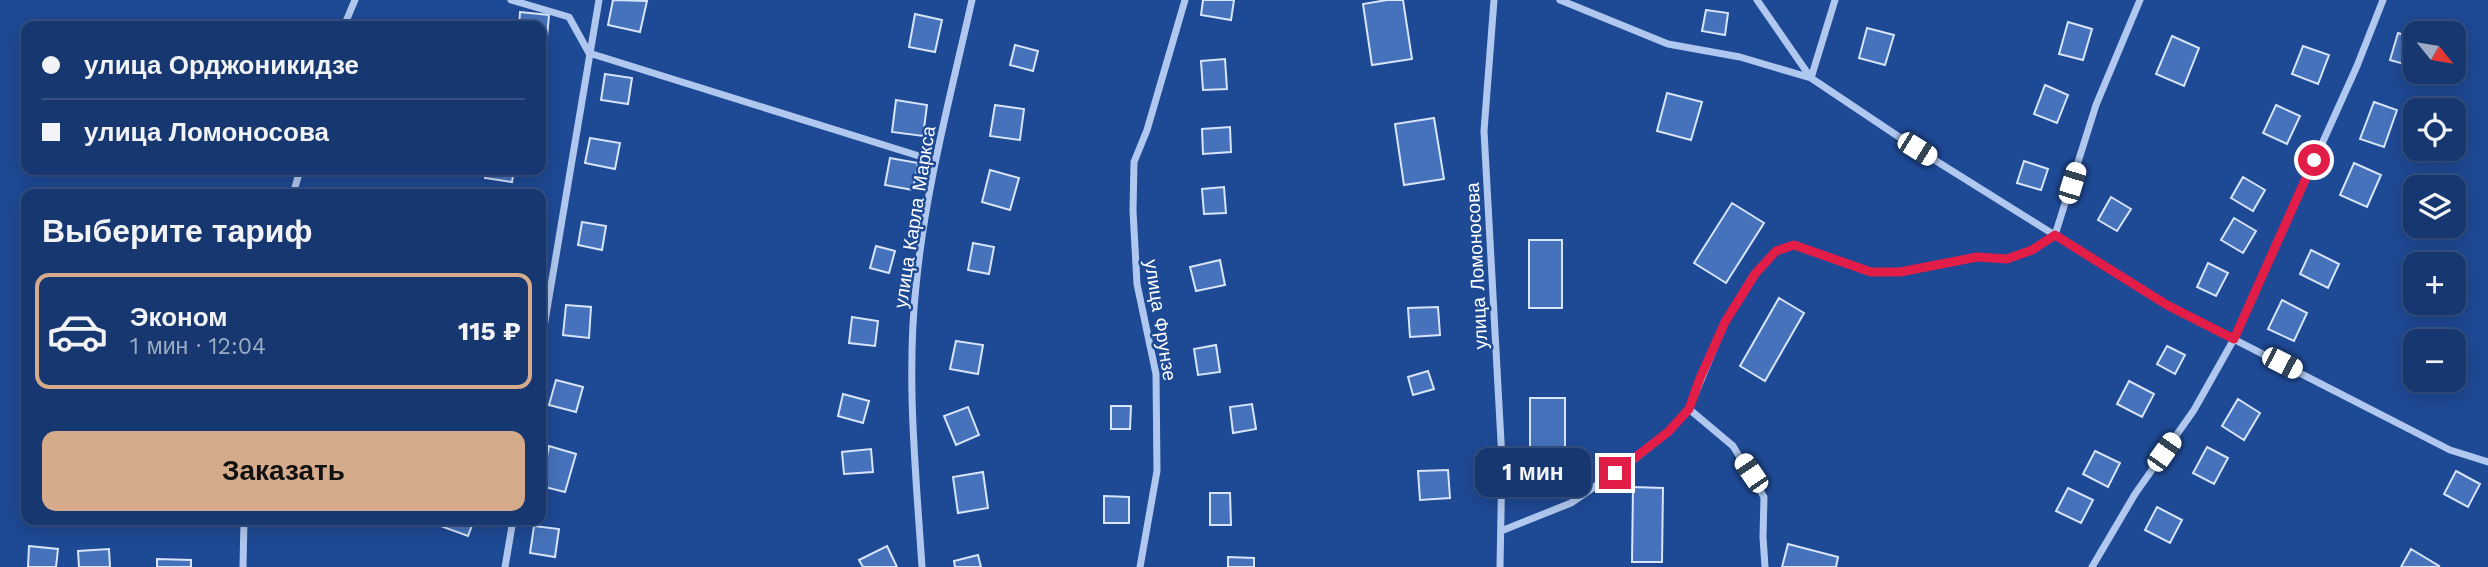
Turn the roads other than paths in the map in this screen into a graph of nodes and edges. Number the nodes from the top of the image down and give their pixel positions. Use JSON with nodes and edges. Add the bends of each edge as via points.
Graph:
{"nodes":[{"id":1,"x":355,"y":0,"type":"edge"},
{"id":2,"x":511,"y":0,"type":"edge"},
{"id":3,"x":599,"y":0,"type":"edge"},
{"id":4,"x":972,"y":0,"type":"edge"},
{"id":5,"x":1185,"y":0,"type":"edge"},
{"id":6,"x":1494,"y":0,"type":"edge"},
{"id":7,"x":1560,"y":0,"type":"edge"},
{"id":8,"x":1757,"y":0,"type":"edge"},
{"id":9,"x":1835,"y":0,"type":"edge"},
{"id":10,"x":2140,"y":0,"type":"edge"},
{"id":11,"x":2383,"y":0,"type":"edge"},
{"id":12,"x":347,"y":21,"type":"edge"},
{"id":13,"x":589,"y":53,"type":"junction"},
{"id":14,"x":1811,"y":78,"type":"junction"},
{"id":15,"x":936,"y":161,"type":"junction"},
{"id":16,"x":2055,"y":235,"type":"junction"},
{"id":17,"x":546,"y":315,"type":"edge"},
{"id":18,"x":2234,"y":339,"type":"junction"},
{"id":19,"x":1689,"y":409,"type":"junction"},
{"id":20,"x":2488,"y":462,"type":"edge"},
{"id":21,"x":244,"y":525,"type":"edge"},
{"id":22,"x":512,"y":525,"type":"edge"},
{"id":23,"x":1501,"y":531,"type":"junction"},
{"id":24,"x":243,"y":567,"type":"edge"},
{"id":25,"x":505,"y":567,"type":"edge"},
{"id":26,"x":922,"y":567,"type":"edge"},
{"id":27,"x":1140,"y":567,"type":"edge"},
{"id":28,"x":1500,"y":567,"type":"edge"},
{"id":29,"x":1765,"y":567,"type":"edge"},
{"id":30,"x":2092,"y":567,"type":"edge"}],
"edges":[{"from":1,"to":12,"type":"street"},
{"from":2,"to":13,"type":"street","via":[[569,17]]},
{"from":3,"to":13,"type":"street"},
{"from":4,"to":15,"type":"street","name":"улица Карла Маркса"},
{"from":5,"to":27,"type":"street","name":"улица Фрунзе","via":[[1134,162],[1137,284],[1156,374],[1157,471]]},
{"from":6,"to":23,"type":"street","name":"улица Ломоносова","via":[[1484,131],[1502,460]]},
{"from":7,"to":14,"type":"street","via":[[1668,44],[1740,57]]},
{"from":8,"to":14,"type":"street"},
{"from":9,"to":14,"type":"street"},
{"from":10,"to":16,"type":"street","via":[[2096,105]]},
{"from":11,"to":18,"type":"street"},
{"from":13,"to":15,"type":"street"},
{"from":13,"to":17,"type":"street"},
{"from":14,"to":16,"type":"street"},
{"from":15,"to":26,"type":"street","name":"улица Карла Маркса","via":[[916,286],[912,374]]},
{"from":16,"to":18,"type":"street","via":[[2167,305]]},
{"from":16,"to":19,"type":"street","via":[[2007,259],[1977,257],[1900,272],[1871,272],[1794,245],[1776,251],[1755,274],[1725,322]]},
{"from":18,"to":20,"type":"street","via":[[2450,450]]},
{"from":18,"to":30,"type":"street","via":[[2194,410],[2135,494]]},
{"from":19,"to":23,"type":"street","via":[[1636,458],[1571,503]]},
{"from":19,"to":29,"type":"street","via":[[1733,446],[1764,497]]},
{"from":21,"to":24,"type":"street"},
{"from":22,"to":25,"type":"street"},
{"from":23,"to":28,"type":"street","name":"улица Ломоносова"}]}
